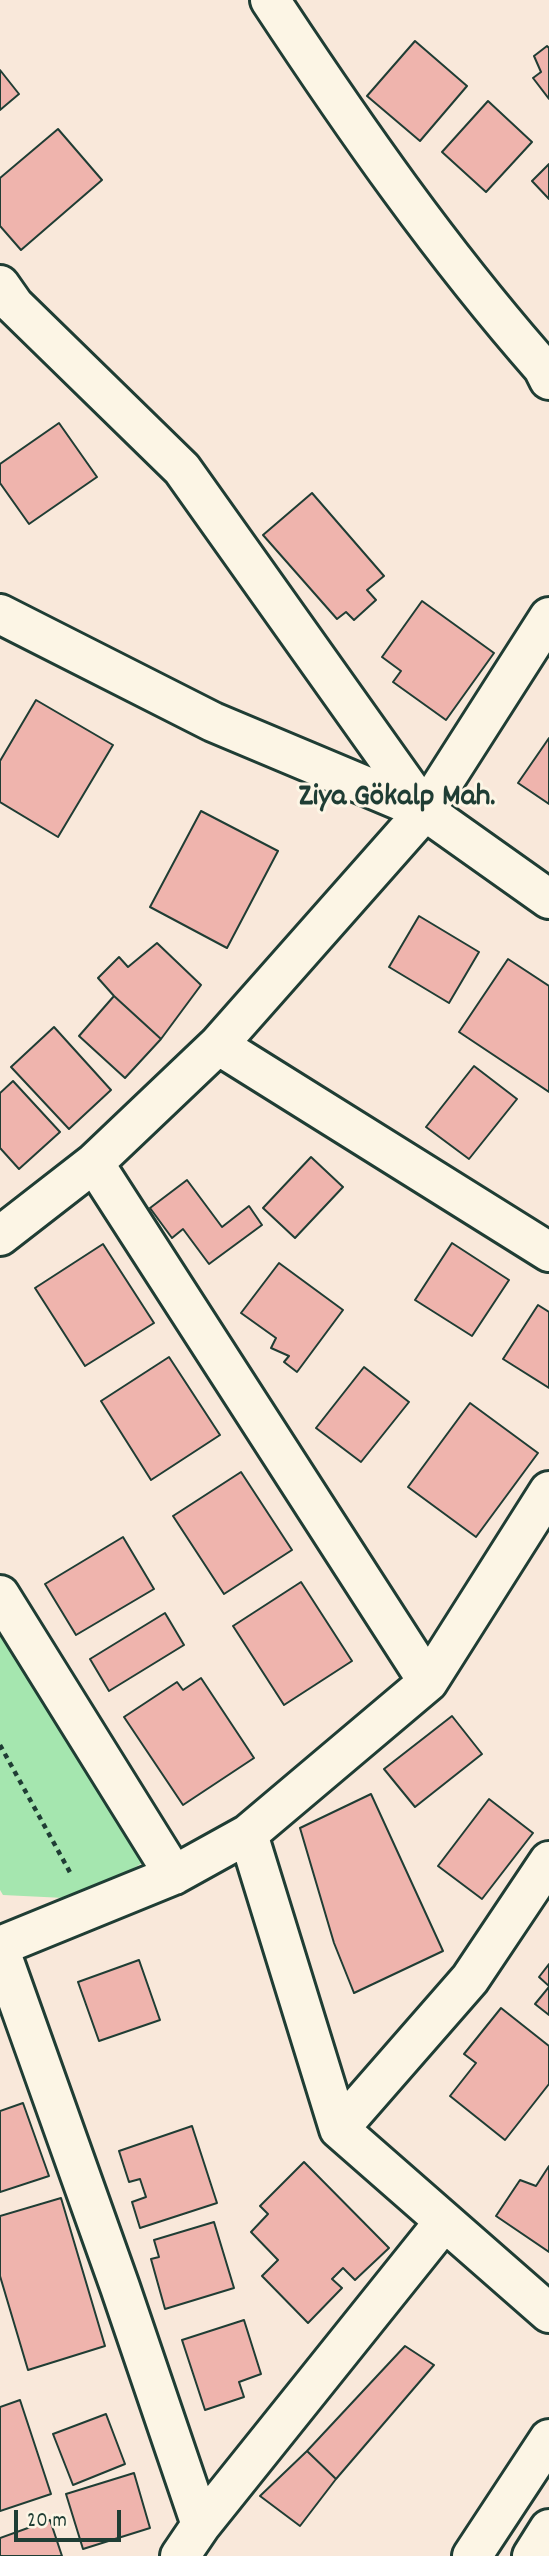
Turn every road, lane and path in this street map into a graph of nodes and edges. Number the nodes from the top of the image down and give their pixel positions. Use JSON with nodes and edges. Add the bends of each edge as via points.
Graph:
{"nodes":[{"id":1,"x":270,"y":0,"type":"edge"},
{"id":2,"x":0,"y":285,"type":"edge"},
{"id":3,"x":547,"y":370,"type":"edge"},
{"id":4,"x":549,"y":617,"type":"edge"},
{"id":5,"x":3,"y":620,"type":"edge"},
{"id":6,"x":425,"y":811,"type":"junction"},
{"id":7,"x":549,"y":899,"type":"edge"},
{"id":8,"x":218,"y":1045,"type":"junction"},
{"id":9,"x":94,"y":1163,"type":"junction"},
{"id":10,"x":0,"y":1236,"type":"edge"},
{"id":11,"x":549,"y":1252,"type":"edge"},
{"id":12,"x":549,"y":1491,"type":"edge"},
{"id":13,"x":0,"y":1595,"type":"edge"},
{"id":14,"x":428,"y":1682,"type":"junction"},
{"id":15,"x":0,"y":1745,"type":"edge"},
{"id":16,"x":248,"y":1834,"type":"junction"},
{"id":17,"x":549,"y":1861,"type":"edge"},
{"id":18,"x":174,"y":1875,"type":"junction"},
{"id":19,"x":90,"y":1909,"type":"junction"},
{"id":20,"x":0,"y":1948,"type":"edge"},
{"id":21,"x":339,"y":2129,"type":"junction"},
{"id":22,"x":444,"y":2222,"type":"junction"},
{"id":23,"x":549,"y":2313,"type":"edge"},
{"id":24,"x":549,"y":2439,"type":"edge"},
{"id":25,"x":201,"y":2525,"type":"junction"},
{"id":26,"x":549,"y":2529,"type":"edge"},
{"id":27,"x":180,"y":2556,"type":"edge"},
{"id":28,"x":472,"y":2556,"type":"edge"},
{"id":29,"x":532,"y":2556,"type":"edge"}],
"edges":[{"from":1,"to":3,"type":"street","via":[[366,144],[486,303]]},
{"from":2,"to":6,"type":"street","via":[[14,305],[182,469]]},
{"from":4,"to":6,"type":"street"},
{"from":5,"to":6,"type":"street","via":[[213,722]]},
{"from":6,"to":7,"type":"street"},
{"from":6,"to":8,"type":"street"},
{"from":8,"to":9,"type":"street"},
{"from":8,"to":11,"type":"street"},
{"from":9,"to":10,"type":"street"},
{"from":9,"to":14,"type":"street"},
{"from":12,"to":14,"type":"street"},
{"from":13,"to":18,"type":"street"},
{"from":14,"to":16,"type":"street"},
{"from":15,"to":19,"type":"path"},
{"from":16,"to":18,"type":"street"},
{"from":16,"to":21,"type":"street"},
{"from":17,"to":21,"type":"street","via":[[470,1979]]},
{"from":18,"to":19,"type":"street"},
{"from":19,"to":20,"type":"street"},
{"from":20,"to":25,"type":"street"},
{"from":21,"to":22,"type":"street"},
{"from":22,"to":23,"type":"street"},
{"from":22,"to":25,"type":"street"},
{"from":24,"to":28,"type":"street"},
{"from":25,"to":27,"type":"street"},
{"from":26,"to":29,"type":"street"}]}
